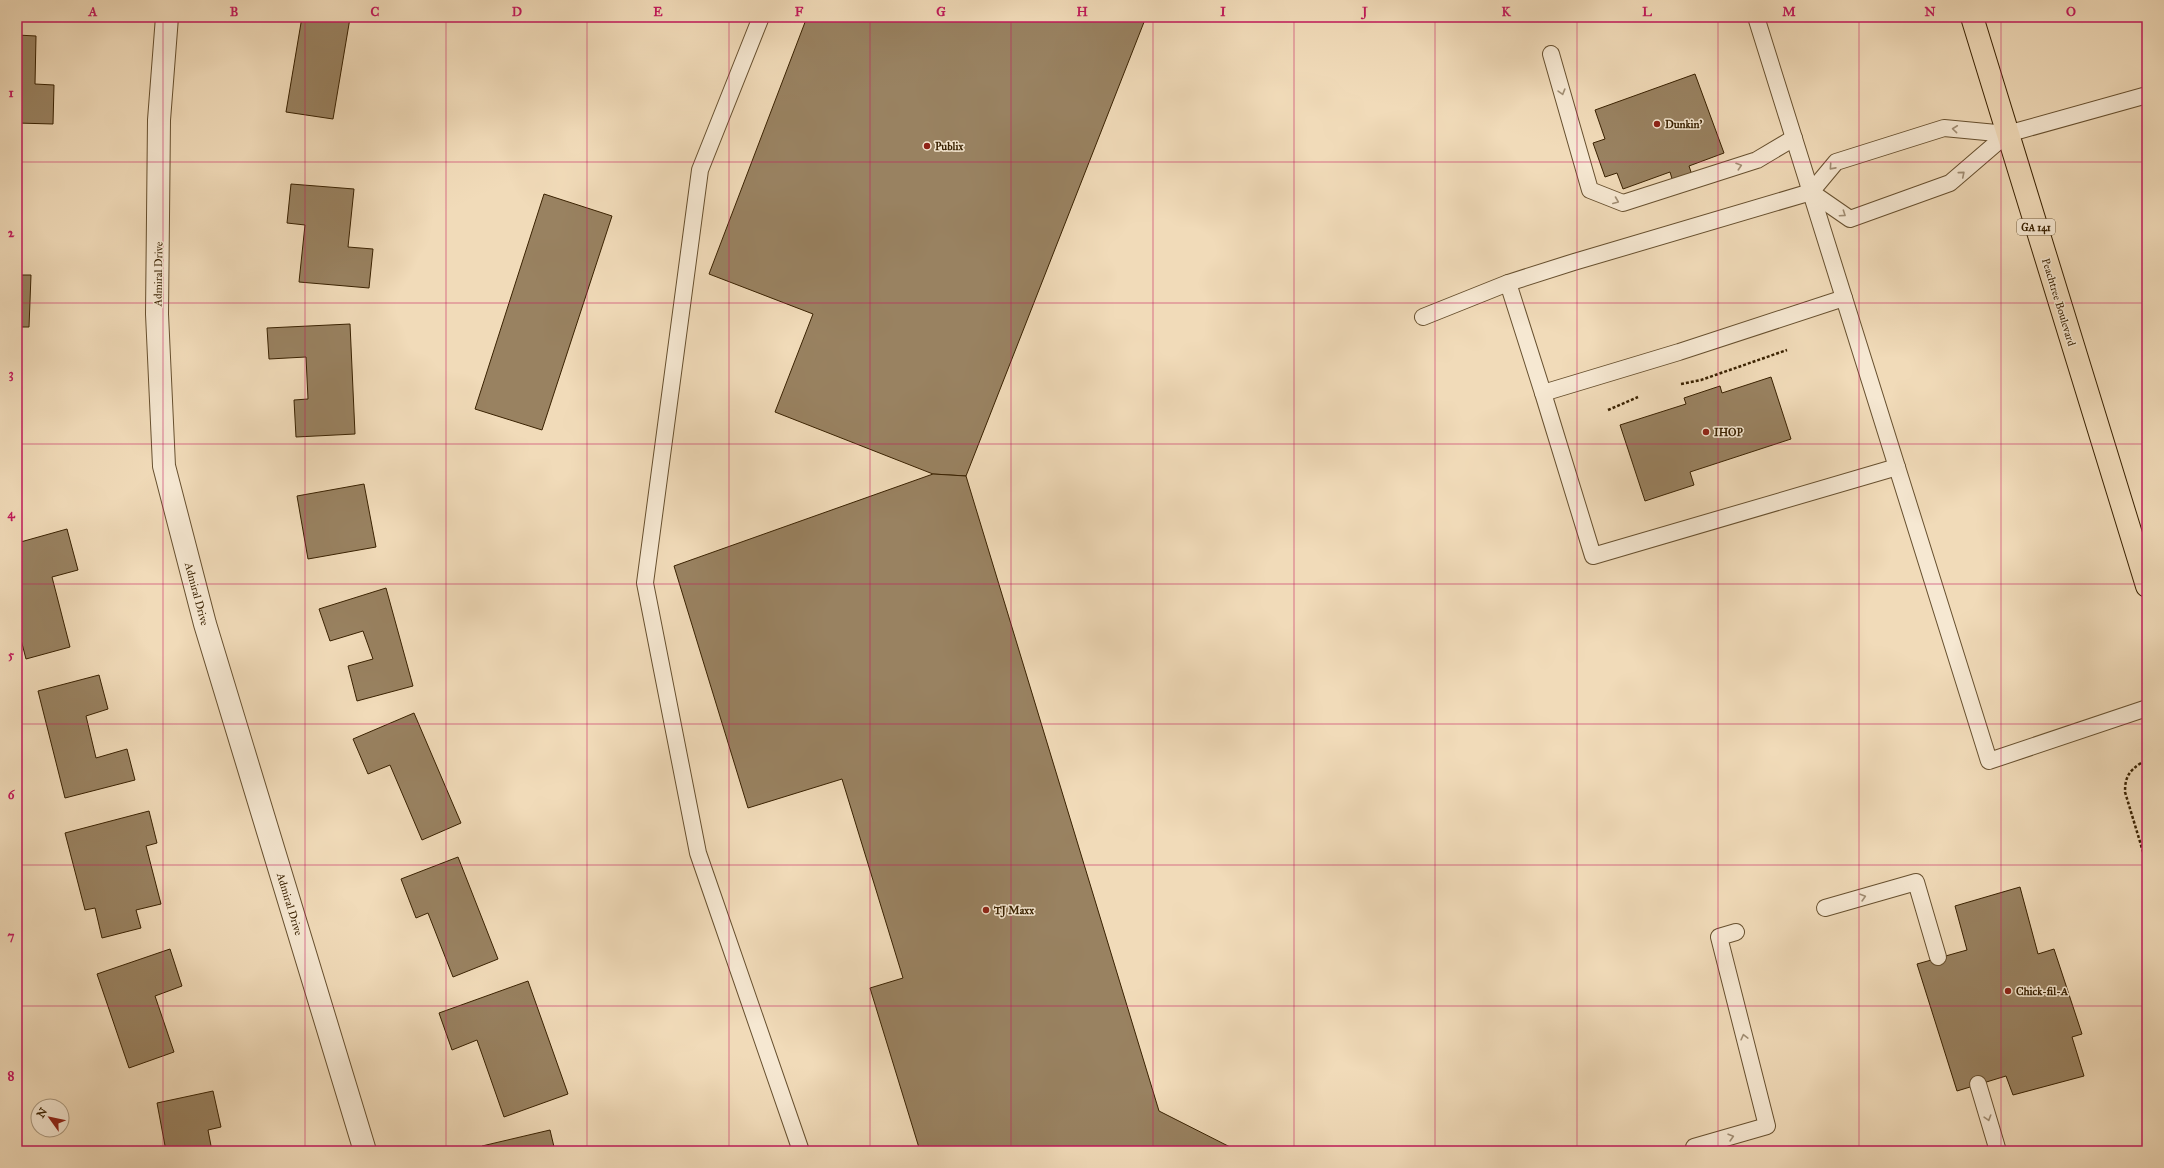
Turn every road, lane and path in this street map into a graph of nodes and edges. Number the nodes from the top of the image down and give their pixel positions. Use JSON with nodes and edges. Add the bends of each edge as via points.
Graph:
{"nodes":[{"id":1,"x":167,"y":17,"type":"edge"},
{"id":2,"x":761,"y":17,"type":"edge"},
{"id":3,"x":1756,"y":17,"type":"edge"},
{"id":4,"x":1972,"y":17,"type":"edge"},
{"id":5,"x":1551,"y":54,"type":"dead end"},
{"id":6,"x":2147,"y":95,"type":"edge"},
{"id":7,"x":2007,"y":134,"type":"junction"},
{"id":8,"x":1794,"y":138,"type":"junction"},
{"id":9,"x":1811,"y":192,"type":"junction"},
{"id":10,"x":1508,"y":283,"type":"junction"},
{"id":11,"x":1844,"y":298,"type":"junction"},
{"id":12,"x":1423,"y":316,"type":"dead end"},
{"id":13,"x":1787,"y":350,"type":"dead end"},
{"id":14,"x":1678,"y":384,"type":"dead end"},
{"id":15,"x":1543,"y":393,"type":"junction"},
{"id":16,"x":1640,"y":396,"type":"dead end"},
{"id":17,"x":1608,"y":410,"type":"dead end"},
{"id":18,"x":1897,"y":467,"type":"junction"},
{"id":19,"x":2147,"y":586,"type":"edge"},
{"id":20,"x":2147,"y":708,"type":"edge"},
{"id":21,"x":2141,"y":762,"type":"dead end"},
{"id":22,"x":2147,"y":865,"type":"edge"},
{"id":23,"x":1825,"y":908,"type":"dead end"},
{"id":24,"x":1736,"y":932,"type":"dead end"},
{"id":25,"x":1938,"y":957,"type":"dead end"},
{"id":26,"x":1978,"y":1084,"type":"dead end"},
{"id":27,"x":1694,"y":1148,"type":"dead end"},
{"id":28,"x":365,"y":1151,"type":"edge"},
{"id":29,"x":801,"y":1151,"type":"edge"},
{"id":30,"x":1998,"y":1151,"type":"edge"}],
"edges":[{"from":1,"to":28,"type":"street","name":"Admiral Drive","via":[[159,120],[157,314],[164,466],[205,624]]},
{"from":2,"to":29,"type":"lane","via":[[700,170],[645,583],[698,853]]},
{"from":3,"to":8,"type":"lane"},
{"from":4,"to":7,"type":"highway","name":"Peachtree Boulevard","number":"GA 141"},
{"from":5,"to":8,"type":"lane","one_way":true,"via":[[1590,190],[1623,204],[1757,160]]},
{"from":6,"to":7,"type":"lane"},
{"from":7,"to":9,"type":"lane","one_way":true,"via":[[1944,128],[1836,162]]},
{"from":9,"to":7,"type":"lane","one_way":true,"via":[[1850,219],[1950,183]]},
{"from":7,"to":19,"type":"highway","name":"Peachtree Boulevard","number":"GA 141"},
{"from":8,"to":9,"type":"lane"},
{"from":9,"to":10,"type":"lane"},
{"from":9,"to":11,"type":"lane"},
{"from":10,"to":12,"type":"lane"},
{"from":10,"to":15,"type":"lane"},
{"from":11,"to":15,"type":"lane"},
{"from":11,"to":18,"type":"lane"},
{"from":13,"to":14,"type":"path","via":[[1701,380]]},
{"from":15,"to":18,"type":"lane","via":[[1593,556]]},
{"from":16,"to":17,"type":"path"},
{"from":18,"to":20,"type":"lane","via":[[1989,761]]},
{"from":21,"to":22,"type":"path","via":[[2129,772],[2125,792]]},
{"from":23,"to":25,"type":"lane","one_way":true,"via":[[1916,882]]},
{"from":27,"to":24,"type":"lane","one_way":true,"via":[[1767,1126],[1718,936]]},
{"from":26,"to":30,"type":"lane","one_way":true}]}
